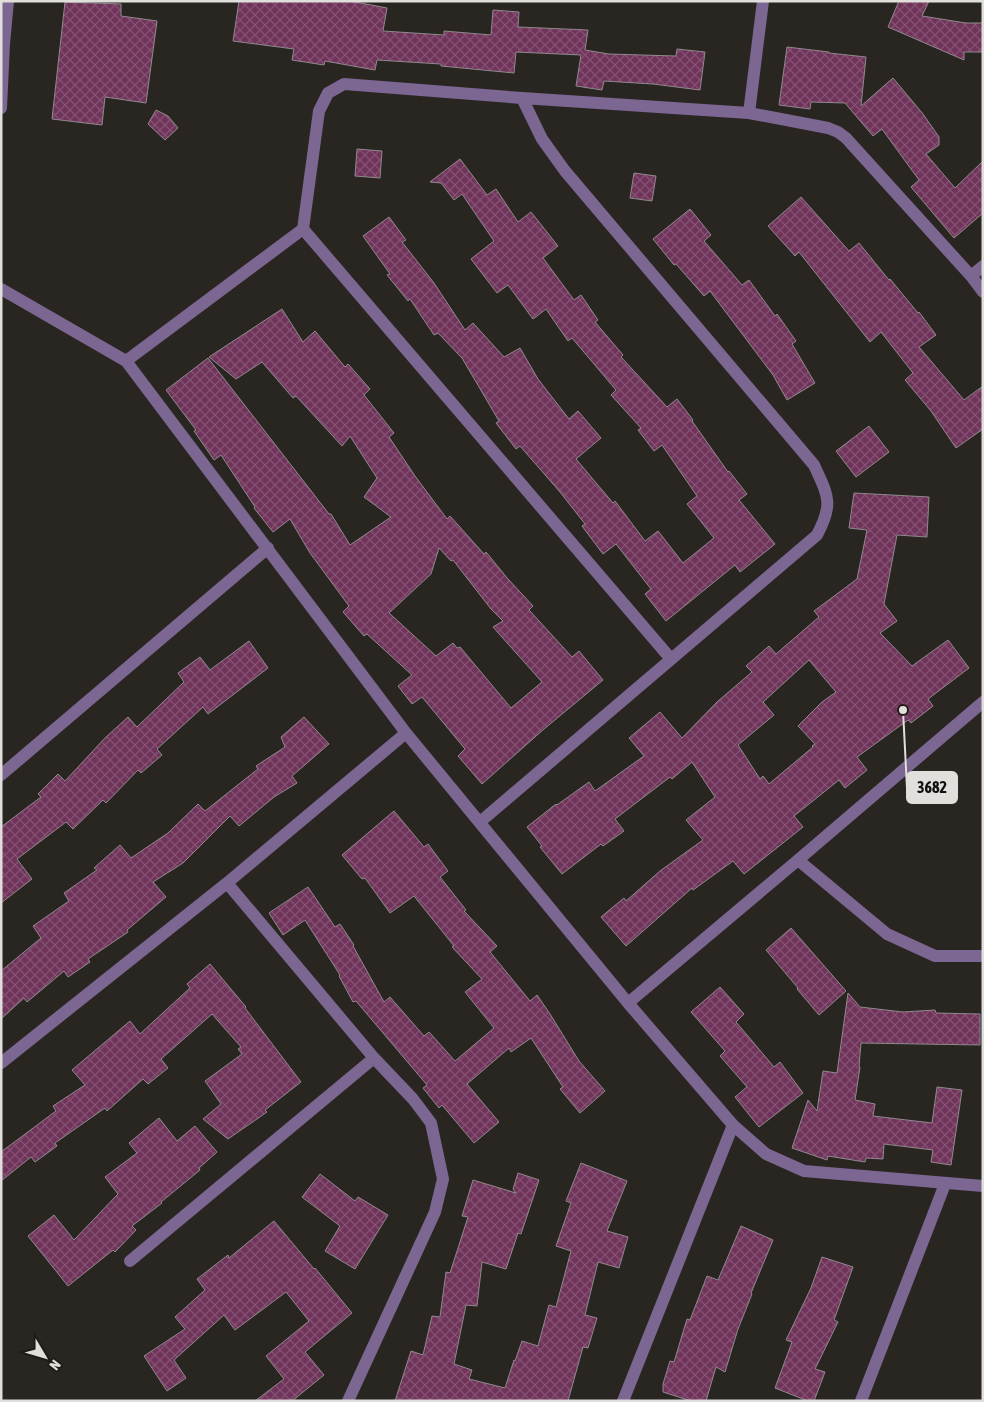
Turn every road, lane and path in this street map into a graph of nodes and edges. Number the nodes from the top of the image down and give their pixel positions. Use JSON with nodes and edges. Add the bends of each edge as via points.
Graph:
{"nodes":[{"id":1,"x":8,"y":1,"type":"edge"},
{"id":2,"x":763,"y":1,"type":"edge"},
{"id":3,"x":3,"y":44,"type":"edge"},
{"id":4,"x":522,"y":98,"type":"junction"},
{"id":5,"x":1,"y":108,"type":"edge"},
{"id":6,"x":749,"y":113,"type":"junction"},
{"id":7,"x":303,"y":229,"type":"junction"},
{"id":8,"x":983,"y":266,"type":"edge"},
{"id":9,"x":971,"y":276,"type":"junction"},
{"id":10,"x":1,"y":289,"type":"edge"},
{"id":11,"x":983,"y":292,"type":"edge"},
{"id":12,"x":126,"y":361,"type":"junction"},
{"id":13,"x":268,"y":548,"type":"junction"},
{"id":14,"x":671,"y":659,"type":"junction"},
{"id":15,"x":983,"y":702,"type":"edge"},
{"id":16,"x":406,"y":733,"type":"junction"},
{"id":17,"x":1,"y":775,"type":"edge"},
{"id":18,"x":480,"y":822,"type":"junction"},
{"id":19,"x":798,"y":860,"type":"junction"},
{"id":20,"x":227,"y":883,"type":"junction"},
{"id":21,"x":983,"y":956,"type":"edge"},
{"id":22,"x":628,"y":1003,"type":"junction"},
{"id":23,"x":374,"y":1058,"type":"junction"},
{"id":24,"x":1,"y":1063,"type":"edge"},
{"id":25,"x":733,"y":1125,"type":"junction"},
{"id":26,"x":945,"y":1184,"type":"junction"},
{"id":27,"x":983,"y":1186,"type":"edge"},
{"id":28,"x":130,"y":1261,"type":"dead end"},
{"id":29,"x":348,"y":1401,"type":"edge"},
{"id":30,"x":623,"y":1401,"type":"edge"},
{"id":31,"x":861,"y":1401,"type":"edge"}],
"edges":[{"from":1,"to":3,"type":"street"},
{"from":2,"to":6,"type":"street"},
{"from":3,"to":5,"type":"street"},
{"from":4,"to":6,"type":"street"},
{"from":4,"to":7,"type":"street","via":[[344,84],[328,93],[319,111]]},
{"from":4,"to":14,"type":"street","via":[[542,139],[565,171],[814,465],[824,488],[828,506],[816,534]]},
{"from":6,"to":9,"type":"street","via":[[838,132]]},
{"from":7,"to":12,"type":"street"},
{"from":7,"to":14,"type":"street"},
{"from":8,"to":9,"type":"street"},
{"from":9,"to":11,"type":"street"},
{"from":10,"to":12,"type":"street"},
{"from":12,"to":13,"type":"street"},
{"from":13,"to":16,"type":"street"},
{"from":13,"to":17,"type":"street"},
{"from":14,"to":18,"type":"street"},
{"from":15,"to":19,"type":"street"},
{"from":16,"to":18,"type":"street"},
{"from":16,"to":20,"type":"street"},
{"from":18,"to":22,"type":"street"},
{"from":19,"to":21,"type":"street","via":[[887,934],[935,956]]},
{"from":19,"to":22,"type":"street"},
{"from":20,"to":23,"type":"street"},
{"from":20,"to":24,"type":"street"},
{"from":22,"to":25,"type":"street"},
{"from":23,"to":28,"type":"street"},
{"from":23,"to":29,"type":"street","via":[[431,1123],[443,1179],[435,1212]]},
{"from":25,"to":26,"type":"street","via":[[766,1154],[804,1171]]},
{"from":25,"to":30,"type":"street"},
{"from":26,"to":27,"type":"street"},
{"from":26,"to":31,"type":"street"}]}
